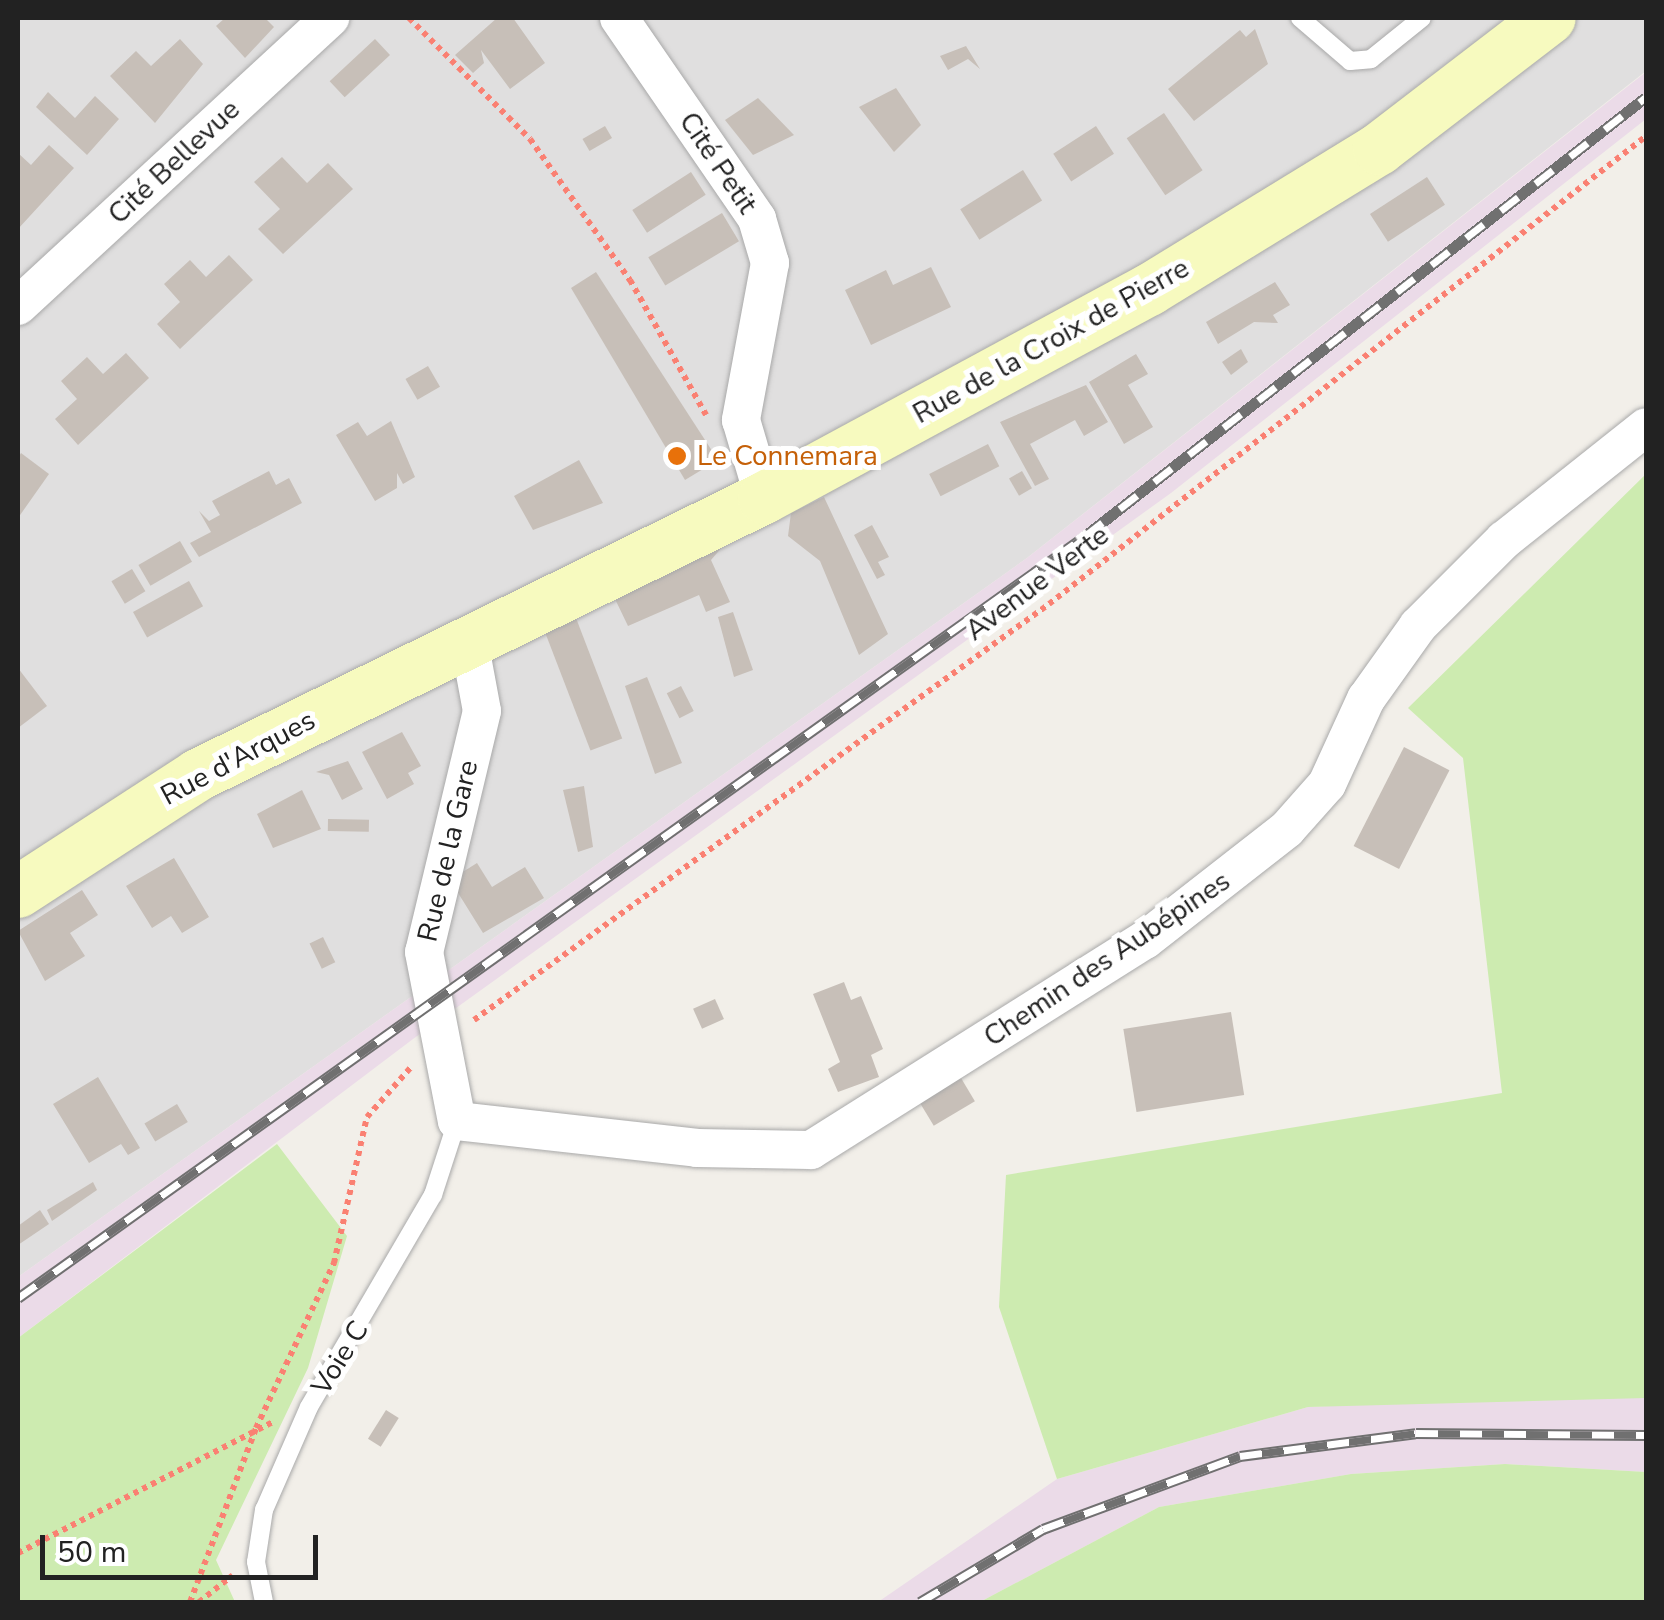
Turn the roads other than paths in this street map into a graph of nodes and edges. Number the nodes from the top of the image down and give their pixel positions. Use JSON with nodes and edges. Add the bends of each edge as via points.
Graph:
{"nodes":[{"id":1,"x":330,"y":18,"type":"edge"},
{"id":2,"x":619,"y":18,"type":"edge"},
{"id":3,"x":1300,"y":18,"type":"edge"},
{"id":4,"x":1422,"y":18,"type":"edge"},
{"id":5,"x":1550,"y":18,"type":"edge"},
{"id":6,"x":18,"y":306,"type":"edge"},
{"id":7,"x":1646,"y":427,"type":"edge"},
{"id":8,"x":764,"y":498,"type":"junction"},
{"id":9,"x":468,"y":641,"type":"junction"},
{"id":10,"x":18,"y":892,"type":"edge"},
{"id":11,"x":456,"y":1121,"type":"junction"},
{"id":12,"x":264,"y":1602,"type":"edge"}],
"edges":[{"from":1,"to":6,"type":"street","name":"Cité Bellevue"},
{"from":2,"to":8,"type":"street","name":"Cité Petit","via":[[757,219],[766,248],[768,297],[740,420]]},
{"from":3,"to":4,"type":"lane","via":[[1350,61],[1371,59]]},
{"from":5,"to":8,"type":"main road","name":"Rue de la Croix de Pierre","via":[[1379,149],[1150,290]]},
{"from":7,"to":11,"type":"street","name":"Chemin des Aubépines","via":[[1504,540],[1418,626],[1366,699],[1327,784],[1287,829],[1146,940],[842,1133],[811,1150],[772,1152]]},
{"from":8,"to":9,"type":"main road","name":"Rue de la Croix de Pierre"},
{"from":9,"to":10,"type":"main road","name":"Rue d'Arques","via":[[198,775]]},
{"from":9,"to":11,"type":"street","name":"Rue de la Gare","via":[[482,710],[424,952]]},
{"from":11,"to":12,"type":"lane","name":"Voie C","via":[[433,1195],[309,1408],[264,1510],[256,1562]]}]}
